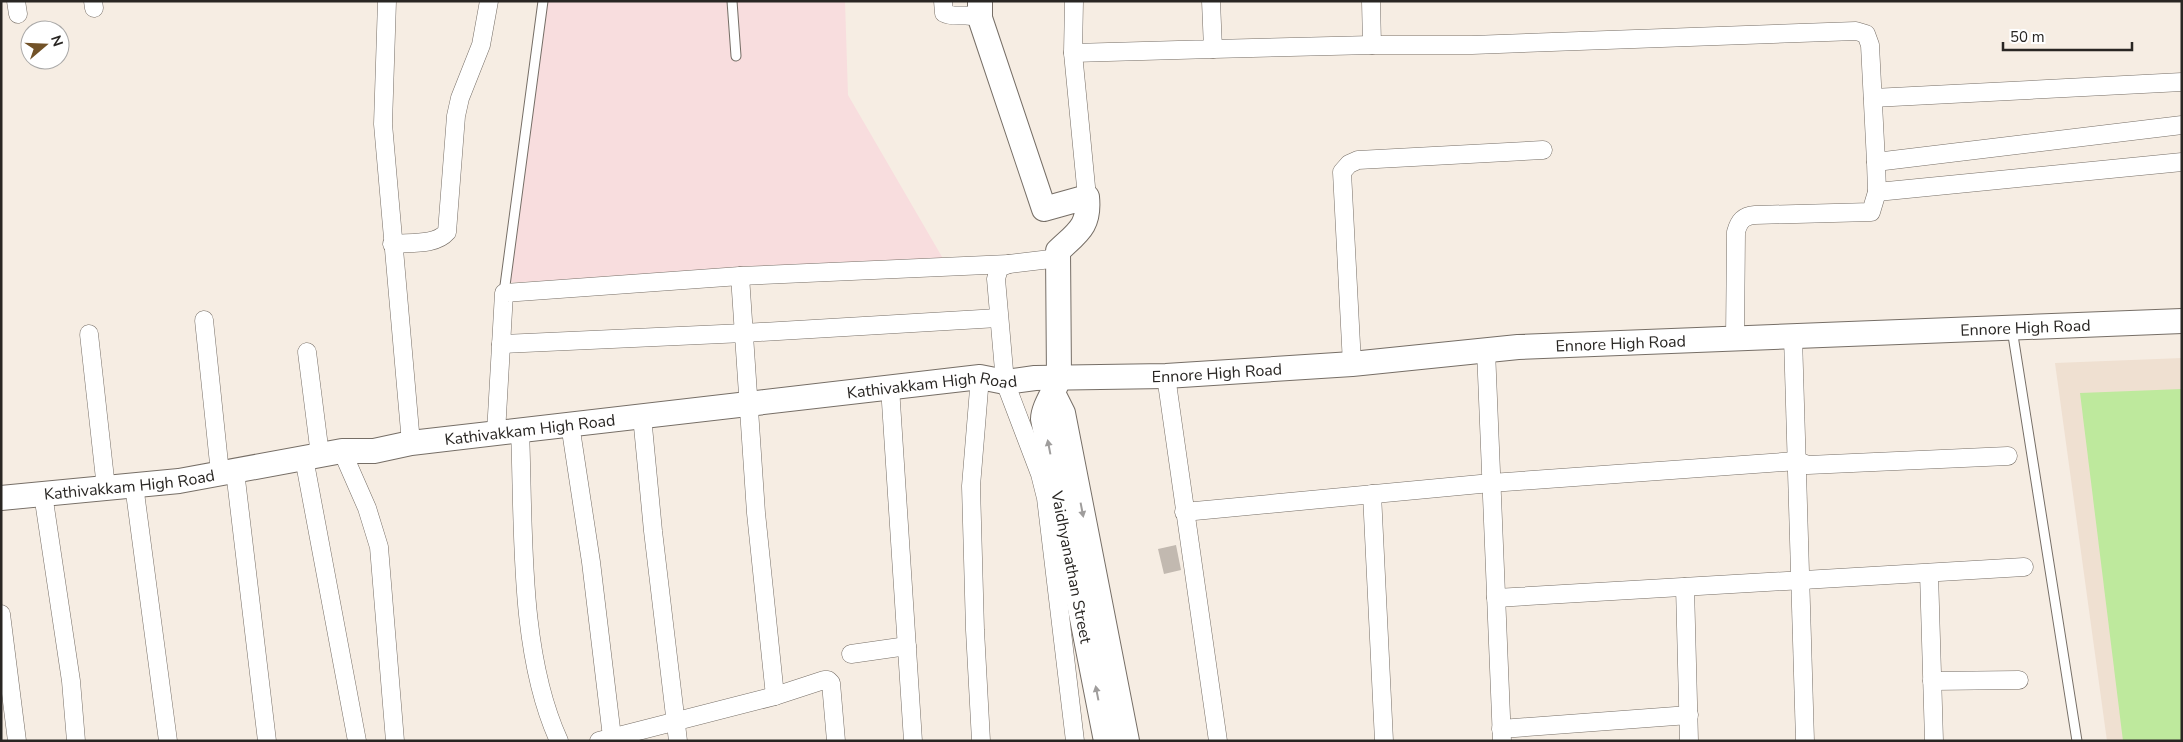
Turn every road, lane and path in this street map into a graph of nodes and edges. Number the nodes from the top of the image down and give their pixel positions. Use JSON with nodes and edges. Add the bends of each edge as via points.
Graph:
{"nodes":[{"id":1,"x":387,"y":1,"type":"edge"},
{"id":2,"x":489,"y":1,"type":"edge"},
{"id":3,"x":543,"y":1,"type":"edge"},
{"id":4,"x":732,"y":1,"type":"edge"},
{"id":5,"x":943,"y":1,"type":"edge"},
{"id":6,"x":1074,"y":1,"type":"edge"},
{"id":7,"x":1211,"y":1,"type":"edge"},
{"id":8,"x":1371,"y":1,"type":"edge"},
{"id":9,"x":980,"y":10,"type":"edge"},
{"id":10,"x":1372,"y":45,"type":"junction"},
{"id":11,"x":1213,"y":49,"type":"junction"},
{"id":12,"x":1073,"y":53,"type":"junction"},
{"id":13,"x":736,"y":56,"type":"dead end"},
{"id":14,"x":2182,"y":82,"type":"edge"},
{"id":15,"x":1873,"y":98,"type":"junction"},
{"id":16,"x":2182,"y":125,"type":"edge"},
{"id":17,"x":1544,"y":150,"type":"dead end"},
{"id":18,"x":1876,"y":162,"type":"junction"},
{"id":19,"x":2182,"y":162,"type":"edge"},
{"id":20,"x":1877,"y":192,"type":"junction"},
{"id":21,"x":1087,"y":197,"type":"junction"},
{"id":22,"x":392,"y":244,"type":"junction"},
{"id":23,"x":1059,"y":258,"type":"junction"},
{"id":24,"x":1009,"y":264,"type":"junction"},
{"id":25,"x":740,"y":276,"type":"junction"},
{"id":26,"x":504,"y":293,"type":"junction"},
{"id":27,"x":998,"y":318,"type":"junction"},
{"id":28,"x":204,"y":320,"type":"dead end"},
{"id":29,"x":2182,"y":321,"type":"edge"},
{"id":30,"x":2012,"y":329,"type":"junction"},
{"id":31,"x":744,"y":333,"type":"junction"},
{"id":32,"x":89,"y":334,"type":"dead end"},
{"id":33,"x":1793,"y":337,"type":"junction"},
{"id":34,"x":1735,"y":339,"type":"junction"},
{"id":35,"x":501,"y":344,"type":"junction"},
{"id":36,"x":1486,"y":350,"type":"junction"},
{"id":37,"x":307,"y":352,"type":"dead end"},
{"id":38,"x":1352,"y":364,"type":"junction"},
{"id":39,"x":1166,"y":376,"type":"junction"},
{"id":40,"x":980,"y":377,"type":"junction"},
{"id":41,"x":1004,"y":382,"type":"junction"},
{"id":42,"x":890,"y":387,"type":"junction"},
{"id":43,"x":1057,"y":387,"type":"junction"},
{"id":44,"x":750,"y":404,"type":"junction"},
{"id":45,"x":642,"y":416,"type":"junction"},
{"id":46,"x":570,"y":424,"type":"junction"},
{"id":47,"x":520,"y":430,"type":"junction"},
{"id":48,"x":496,"y":433,"type":"junction"},
{"id":49,"x":411,"y":443,"type":"junction"},
{"id":50,"x":322,"y":455,"type":"junction"},
{"id":51,"x":2008,"y":456,"type":"dead end"},
{"id":52,"x":1797,"y":461,"type":"junction"},
{"id":53,"x":227,"y":472,"type":"junction"},
{"id":54,"x":1491,"y":483,"type":"junction"},
{"id":55,"x":134,"y":485,"type":"junction"},
{"id":56,"x":106,"y":488,"type":"junction"},
{"id":57,"x":43,"y":494,"type":"junction"},
{"id":58,"x":1372,"y":494,"type":"junction"},
{"id":59,"x":1,"y":498,"type":"edge"},
{"id":60,"x":1184,"y":512,"type":"junction"},
{"id":61,"x":2024,"y":567,"type":"dead end"},
{"id":62,"x":1929,"y":572,"type":"junction"},
{"id":63,"x":1800,"y":580,"type":"junction"},
{"id":64,"x":1685,"y":587,"type":"junction"},
{"id":65,"x":1496,"y":598,"type":"junction"},
{"id":66,"x":2,"y":623,"type":"edge"},
{"id":67,"x":907,"y":646,"type":"junction"},
{"id":68,"x":851,"y":654,"type":"dead end"},
{"id":69,"x":5,"y":672,"type":"edge"},
{"id":70,"x":2019,"y":680,"type":"dead end"},
{"id":71,"x":1932,"y":681,"type":"junction"},
{"id":72,"x":775,"y":696,"type":"junction"},
{"id":73,"x":1689,"y":715,"type":"junction"},
{"id":74,"x":675,"y":720,"type":"junction"},
{"id":75,"x":1502,"y":735,"type":"edge"},
{"id":76,"x":606,"y":739,"type":"edge"},
{"id":77,"x":17,"y":741,"type":"edge"},
{"id":78,"x":76,"y":741,"type":"edge"},
{"id":79,"x":168,"y":741,"type":"edge"},
{"id":80,"x":267,"y":741,"type":"edge"},
{"id":81,"x":357,"y":741,"type":"edge"},
{"id":82,"x":395,"y":741,"type":"edge"},
{"id":83,"x":559,"y":741,"type":"edge"},
{"id":84,"x":678,"y":741,"type":"edge"},
{"id":85,"x":836,"y":741,"type":"edge"},
{"id":86,"x":913,"y":741,"type":"edge"},
{"id":87,"x":981,"y":741,"type":"edge"},
{"id":88,"x":1076,"y":741,"type":"edge"},
{"id":89,"x":1106,"y":741,"type":"edge"},
{"id":90,"x":1127,"y":741,"type":"edge"},
{"id":91,"x":1218,"y":741,"type":"edge"},
{"id":92,"x":1384,"y":741,"type":"edge"},
{"id":93,"x":1690,"y":741,"type":"edge"},
{"id":94,"x":1805,"y":741,"type":"edge"},
{"id":95,"x":1934,"y":741,"type":"edge"},
{"id":96,"x":2077,"y":741,"type":"edge"}],
"edges":[{"from":1,"to":22,"type":"street","via":[[383,124]]},
{"from":2,"to":22,"type":"street","via":[[481,45],[456,116],[447,232],[434,240]]},
{"from":3,"to":26,"type":"lane"},
{"from":4,"to":13,"type":"lane"},
{"from":5,"to":9,"type":"street","via":[[944,13],[949,16],[974,14]]},
{"from":6,"to":12,"type":"street"},
{"from":7,"to":11,"type":"street"},
{"from":8,"to":10,"type":"street"},
{"from":9,"to":21,"type":"main road","via":[[1044,209]]},
{"from":10,"to":11,"type":"street"},
{"from":10,"to":15,"type":"street","via":[[1472,45],[1856,31],[1866,34],[1870,45]]},
{"from":11,"to":12,"type":"street"},
{"from":12,"to":21,"type":"street"},
{"from":14,"to":15,"type":"street"},
{"from":15,"to":18,"type":"street"},
{"from":16,"to":18,"type":"street"},
{"from":17,"to":38,"type":"street","via":[[1358,160],[1345,168],[1342,172]]},
{"from":18,"to":20,"type":"street"},
{"from":19,"to":20,"type":"street"},
{"from":20,"to":34,"type":"street","via":[[1871,212],[1755,215],[1745,216],[1738,223]]},
{"from":21,"to":23,"type":"main road","via":[[1086,223],[1058,251]]},
{"from":22,"to":49,"type":"street"},
{"from":23,"to":24,"type":"street"},
{"from":23,"to":43,"type":"main road"},
{"from":24,"to":25,"type":"street"},
{"from":24,"to":27,"type":"street","via":[[999,268],[996,278]]},
{"from":25,"to":26,"type":"street"},
{"from":25,"to":31,"type":"street"},
{"from":26,"to":35,"type":"street"},
{"from":27,"to":31,"type":"street"},
{"from":27,"to":41,"type":"street"},
{"from":28,"to":53,"type":"street"},
{"from":29,"to":30,"type":"main road","name":"Ennore High Road"},
{"from":30,"to":33,"type":"main road","name":"Ennore High Road"},
{"from":30,"to":96,"type":"lane"},
{"from":31,"to":35,"type":"street"},
{"from":31,"to":44,"type":"street"},
{"from":32,"to":56,"type":"street"},
{"from":33,"to":34,"type":"main road","name":"Ennore High Road"},
{"from":33,"to":52,"type":"street"},
{"from":34,"to":36,"type":"main road","name":"Ennore High Road"},
{"from":35,"to":48,"type":"street"},
{"from":36,"to":38,"type":"main road","name":"Ennore High Road"},
{"from":36,"to":54,"type":"street"},
{"from":37,"to":50,"type":"street"},
{"from":38,"to":39,"type":"main road","name":"Ennore High Road"},
{"from":39,"to":43,"type":"main road","name":"Ennore High Road"},
{"from":39,"to":60,"type":"street"},
{"from":40,"to":41,"type":"main road","name":"Kathivakkam High Road"},
{"from":40,"to":42,"type":"main road","name":"Kathivakkam High Road"},
{"from":40,"to":87,"type":"street","via":[[971,486],[974,630]]},
{"from":41,"to":43,"type":"main road","name":"Kathivakkam High Road","via":[[1035,378]]},
{"from":41,"to":88,"type":"street","via":[[1040,474],[1046,498]]},
{"from":42,"to":44,"type":"main road","name":"Kathivakkam High Road"},
{"from":42,"to":67,"type":"street"},
{"from":89,"to":43,"type":"main road","name":"Vaidhyanathan Street","one_way":true,"via":[[1043,419],[1045,408]]},
{"from":43,"to":90,"type":"main road","name":"Vaidhyanathan Street","one_way":true},
{"from":44,"to":45,"type":"main road","name":"Kathivakkam High Road"},
{"from":44,"to":72,"type":"street","via":[[756,513]]},
{"from":45,"to":46,"type":"main road","name":"Kathivakkam High Road"},
{"from":45,"to":74,"type":"street"},
{"from":46,"to":47,"type":"main road","name":"Kathivakkam High Road"},
{"from":46,"to":76,"type":"street","via":[[591,562]]},
{"from":47,"to":48,"type":"main road","name":"Kathivakkam High Road"},
{"from":47,"to":83,"type":"street","via":[[532,644],[546,713]]},
{"from":48,"to":49,"type":"main road","name":"Kathivakkam High Road"},
{"from":49,"to":50,"type":"main road","name":"Kathivakkam High Road","via":[[374,451]]},
{"from":50,"to":53,"type":"main road","name":"Kathivakkam High Road"},
{"from":50,"to":81,"type":"street"},
{"from":50,"to":82,"type":"street","via":[[367,508],[379,548]]},
{"from":51,"to":52,"type":"street","via":[[1808,465]]},
{"from":52,"to":54,"type":"street"},
{"from":52,"to":63,"type":"street"},
{"from":53,"to":55,"type":"main road","name":"Kathivakkam High Road"},
{"from":53,"to":80,"type":"street"},
{"from":54,"to":58,"type":"street"},
{"from":54,"to":65,"type":"street"},
{"from":55,"to":56,"type":"main road","name":"Kathivakkam High Road"},
{"from":55,"to":79,"type":"street"},
{"from":56,"to":57,"type":"main road","name":"Kathivakkam High Road"},
{"from":57,"to":59,"type":"main road","name":"Kathivakkam High Road"},
{"from":57,"to":78,"type":"street","via":[[71,682]]},
{"from":58,"to":60,"type":"street"},
{"from":58,"to":92,"type":"street"},
{"from":60,"to":91,"type":"street"},
{"from":61,"to":62,"type":"street"},
{"from":62,"to":63,"type":"street"},
{"from":62,"to":71,"type":"street"},
{"from":63,"to":64,"type":"street"},
{"from":63,"to":94,"type":"street"},
{"from":64,"to":65,"type":"street"},
{"from":64,"to":73,"type":"street"},
{"from":65,"to":75,"type":"street"},
{"from":66,"to":69,"type":"street"},
{"from":67,"to":68,"type":"street"},
{"from":67,"to":86,"type":"street"},
{"from":69,"to":77,"type":"street"},
{"from":70,"to":71,"type":"street"},
{"from":71,"to":95,"type":"street"},
{"from":72,"to":74,"type":"street"},
{"from":72,"to":85,"type":"street","via":[[828,680]]},
{"from":73,"to":75,"type":"street"},
{"from":73,"to":93,"type":"street"},
{"from":74,"to":76,"type":"street"},
{"from":74,"to":84,"type":"street"}]}
